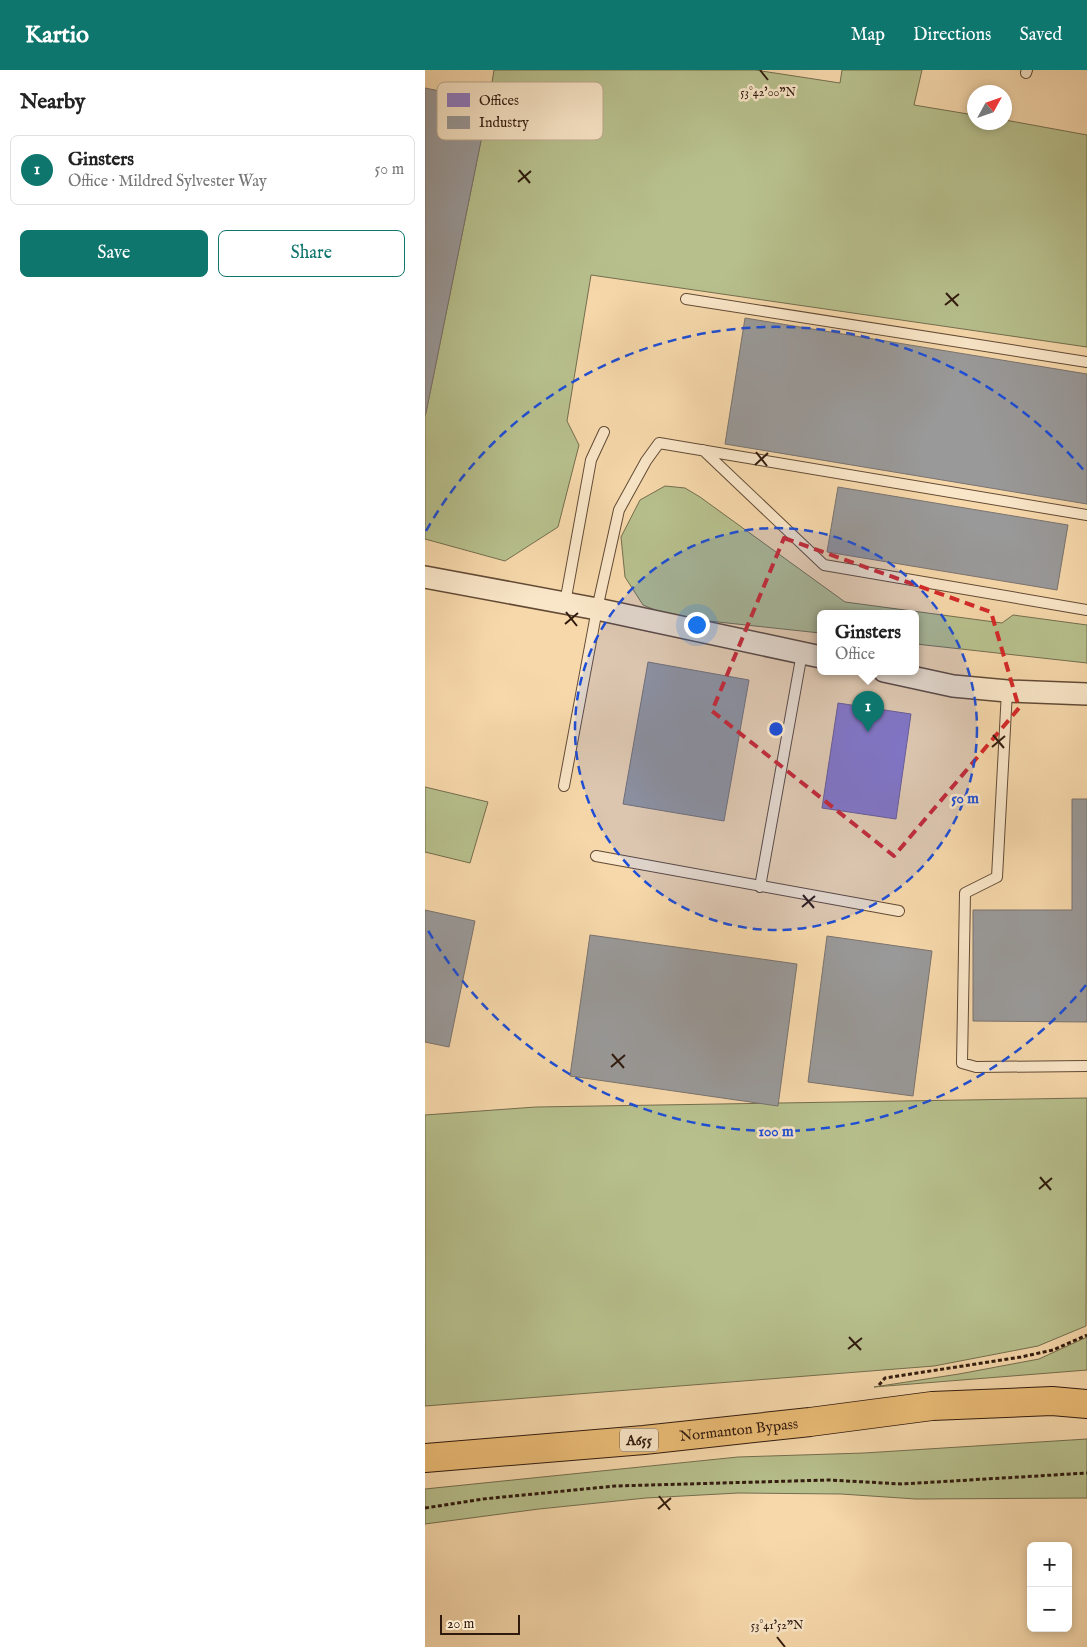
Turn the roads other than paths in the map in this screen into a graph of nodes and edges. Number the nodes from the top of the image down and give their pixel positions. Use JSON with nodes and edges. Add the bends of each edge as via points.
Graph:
{"nodes":[{"id":1,"x":686,"y":299,"type":"dead end"},
{"id":2,"x":1087,"y":362,"type":"edge"},
{"id":3,"x":604,"y":432,"type":"dead end"},
{"id":4,"x":703,"y":450,"type":"junction"},
{"id":5,"x":1087,"y":516,"type":"edge"},
{"id":6,"x":425,"y":577,"type":"edge"},
{"id":7,"x":565,"y":603,"type":"junction"},
{"id":8,"x":597,"y":609,"type":"junction"},
{"id":9,"x":1087,"y":610,"type":"edge"},
{"id":10,"x":811,"y":655,"type":"edge"},
{"id":11,"x":902,"y":675,"type":"edge"},
{"id":12,"x":1007,"y":691,"type":"junction"},
{"id":13,"x":1087,"y":694,"type":"edge"},
{"id":14,"x":564,"y":786,"type":"dead end"},
{"id":15,"x":596,"y":856,"type":"dead end"},
{"id":16,"x":760,"y":886,"type":"junction"},
{"id":17,"x":899,"y":911,"type":"dead end"},
{"id":18,"x":1087,"y":1066,"type":"edge"},
{"id":19,"x":1087,"y":1394,"type":"edge"},
{"id":20,"x":1053,"y":1401,"type":"junction"},
{"id":21,"x":1087,"y":1404,"type":"edge"},
{"id":22,"x":425,"y":1458,"type":"edge"}],
"edges":[{"from":1,"to":2,"type":"lane"},
{"from":3,"to":7,"type":"lane","via":[[591,460]]},
{"from":4,"to":5,"type":"lane"},
{"from":4,"to":8,"type":"lane","via":[[659,443],[646,461],[619,510]]},
{"from":4,"to":9,"type":"lane","via":[[824,565]]},
{"from":6,"to":7,"type":"street"},
{"from":7,"to":8,"type":"street"},
{"from":8,"to":10,"type":"street"},
{"from":8,"to":14,"type":"lane"},
{"from":10,"to":16,"type":"lane"},
{"from":11,"to":12,"type":"street","via":[[953,686]]},
{"from":12,"to":13,"type":"street"},
{"from":12,"to":18,"type":"lane","via":[[997,877],[965,893],[962,1063],[976,1067]]},
{"from":15,"to":16,"type":"lane"},
{"from":16,"to":17,"type":"lane"},
{"from":19,"to":20,"type":"main road","name":"Normanton Bypass","number":"A655"},
{"from":20,"to":21,"type":"main road","name":"Normanton Bypass","number":"A655"},
{"from":20,"to":22,"type":"main road","name":"Normanton Bypass","number":"A655","via":[[932,1406],[644,1440]]}]}
